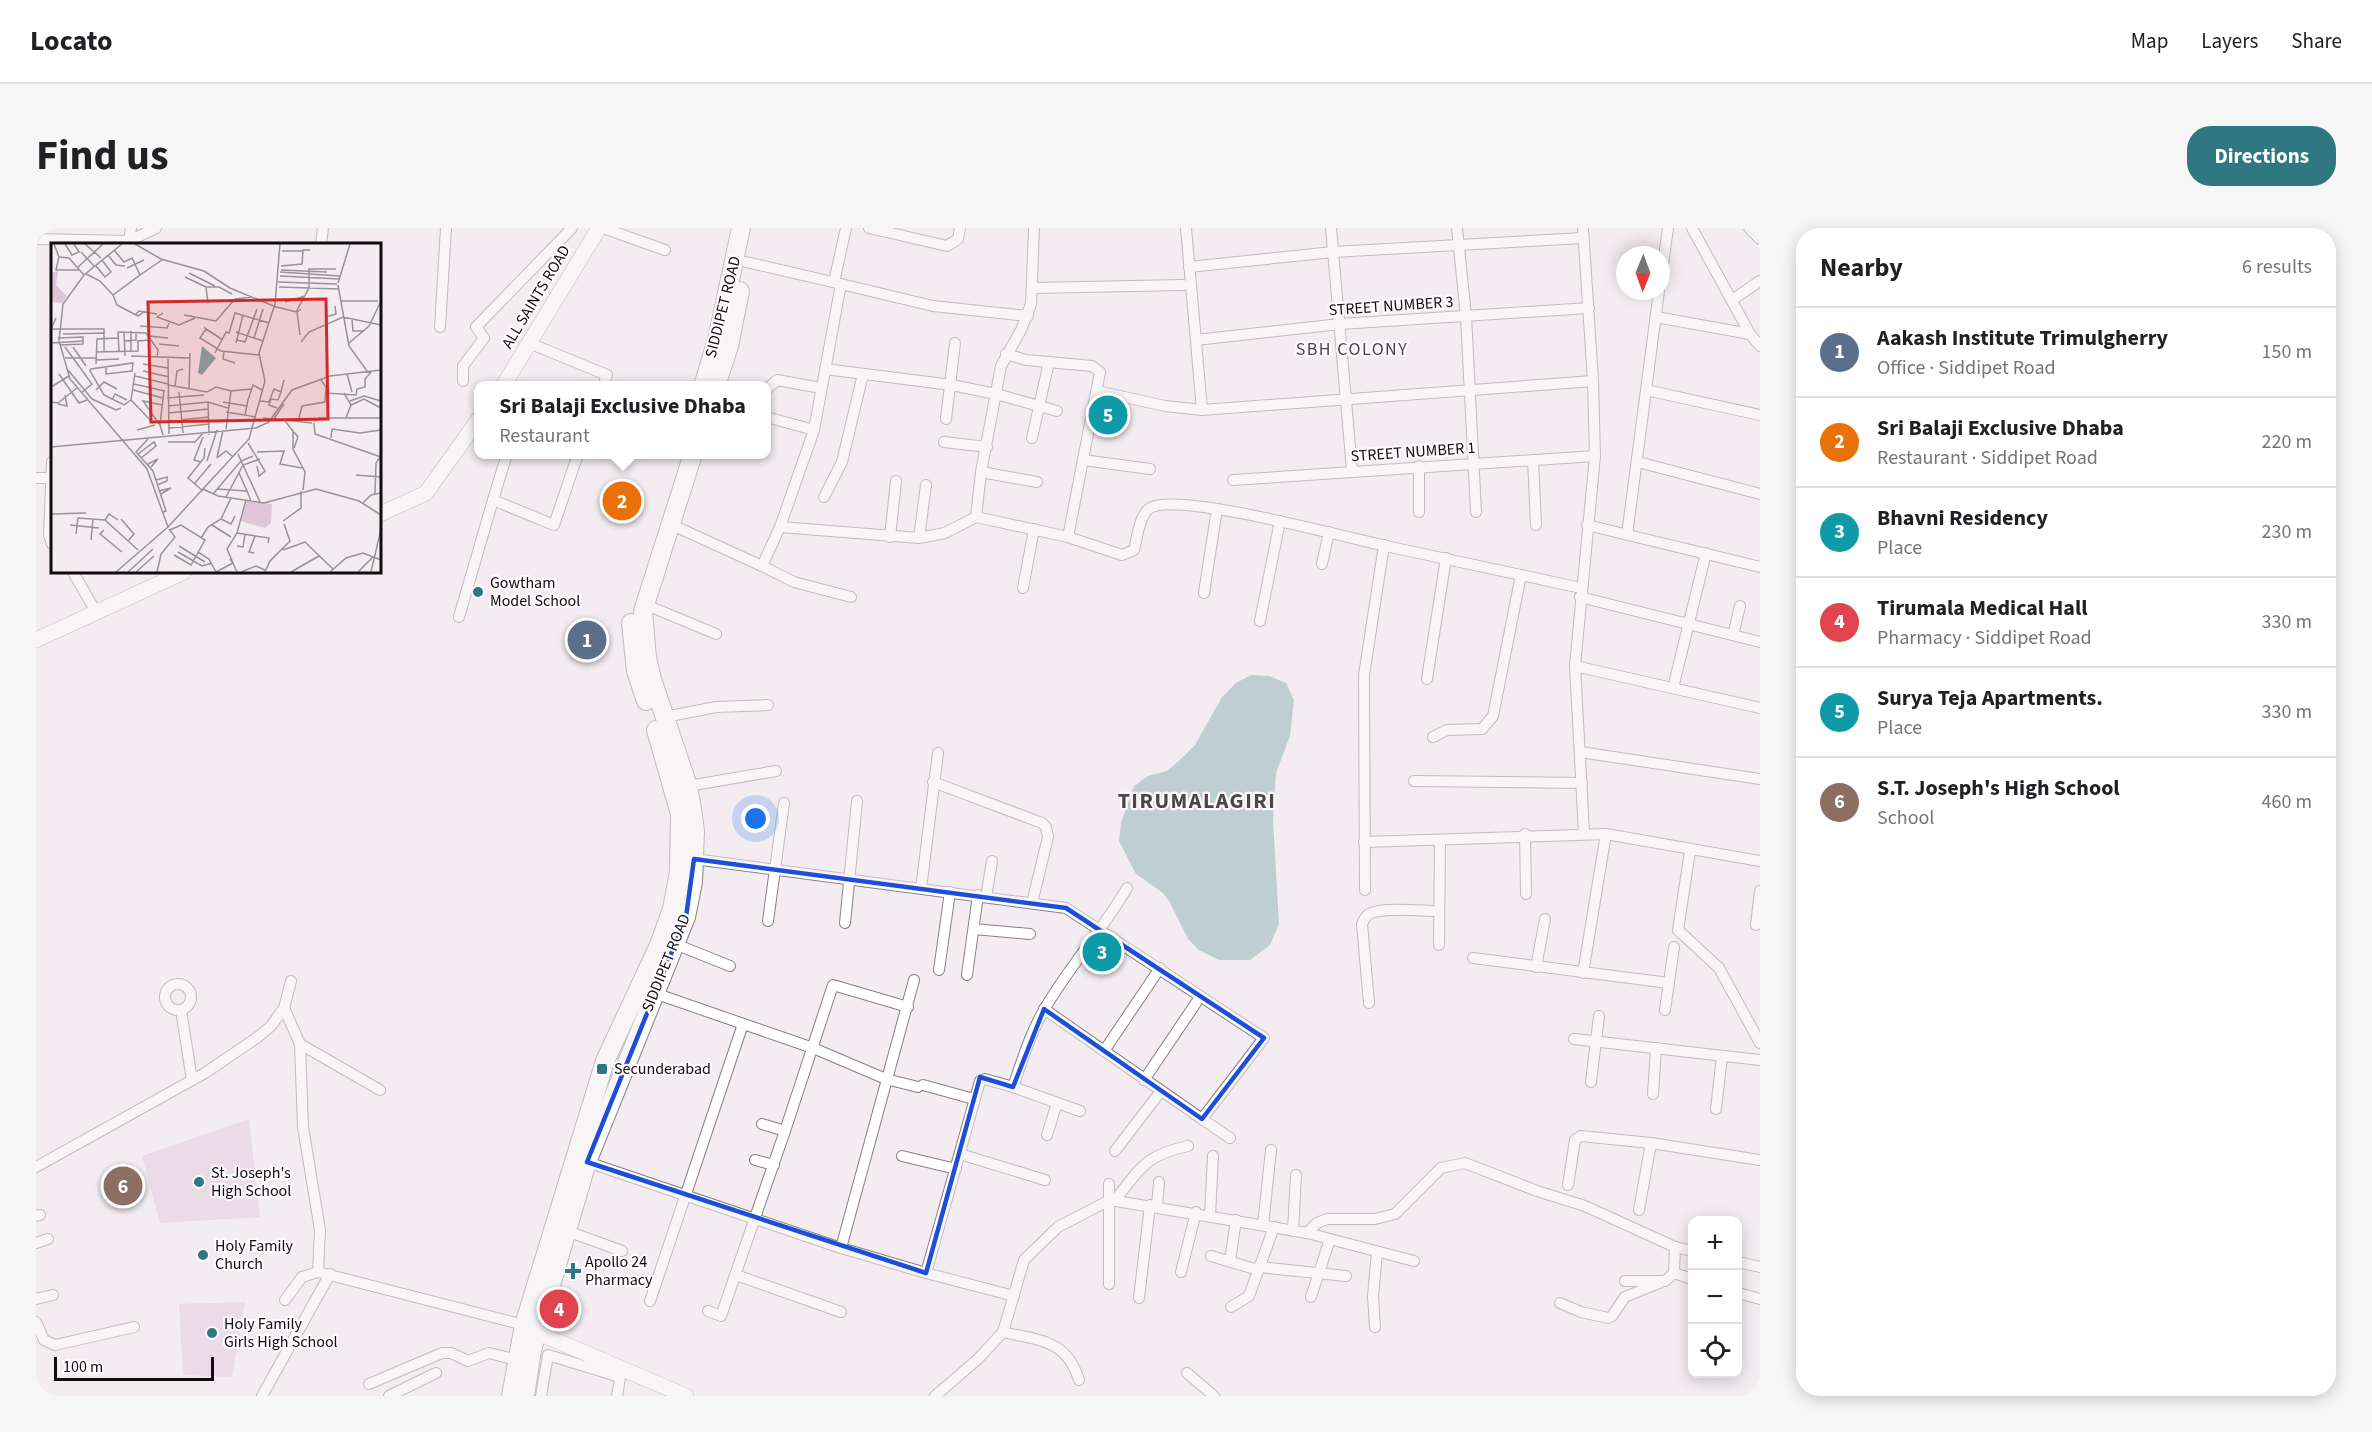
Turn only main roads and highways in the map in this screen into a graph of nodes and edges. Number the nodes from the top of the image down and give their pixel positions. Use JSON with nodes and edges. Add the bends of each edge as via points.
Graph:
{"nodes":[{"id":1,"x":601,"y":228,"type":"edge"},
{"id":2,"x":741,"y":228,"type":"edge"},
{"id":3,"x":754,"y":228,"type":"edge"},
{"id":4,"x":506,"y":381,"type":"edge"},
{"id":5,"x":705,"y":381,"type":"edge"},
{"id":6,"x":718,"y":381,"type":"edge"},
{"id":7,"x":474,"y":426,"type":"edge"},
{"id":8,"x":678,"y":459,"type":"edge"},
{"id":9,"x":691,"y":459,"type":"edge"},
{"id":10,"x":381,"y":514,"type":"edge"},
{"id":11,"x":182,"y":573,"type":"edge"},
{"id":12,"x":36,"y":640,"type":"edge"},
{"id":13,"x":530,"y":1328,"type":"junction"},
{"id":14,"x":511,"y":1396,"type":"edge"},
{"id":15,"x":525,"y":1396,"type":"edge"},
{"id":16,"x":686,"y":1396,"type":"edge"}],
"edges":[{"from":1,"to":4,"type":"main road","name":"ALL SAINTS ROAD"},
{"from":2,"to":5,"type":"main road","name":"SIDDIPET ROAD"},
{"from":3,"to":6,"type":"main road","name":"SIDDIPET ROAD"},
{"from":7,"to":10,"type":"main road","via":[[426,493]]},
{"from":8,"to":13,"type":"main road","name":"SIDDIPET ROAD","via":[[635,593],[631,625],[636,671],[680,814],[680,873],[659,945],[605,1061]]},
{"from":9,"to":13,"type":"main road","name":"SIDDIPET ROAD","via":[[644,604],[647,658],[688,786],[695,831],[693,882],[686,917],[586,1162],[567,1231]]},
{"from":11,"to":12,"type":"main road"},
{"from":13,"to":14,"type":"main road","name":"SIDDIPET ROAD","via":[[517,1360]]},
{"from":13,"to":15,"type":"main road","name":"SIDDIPET ROAD"},
{"from":13,"to":16,"type":"main road","via":[[621,1373]]}]}
